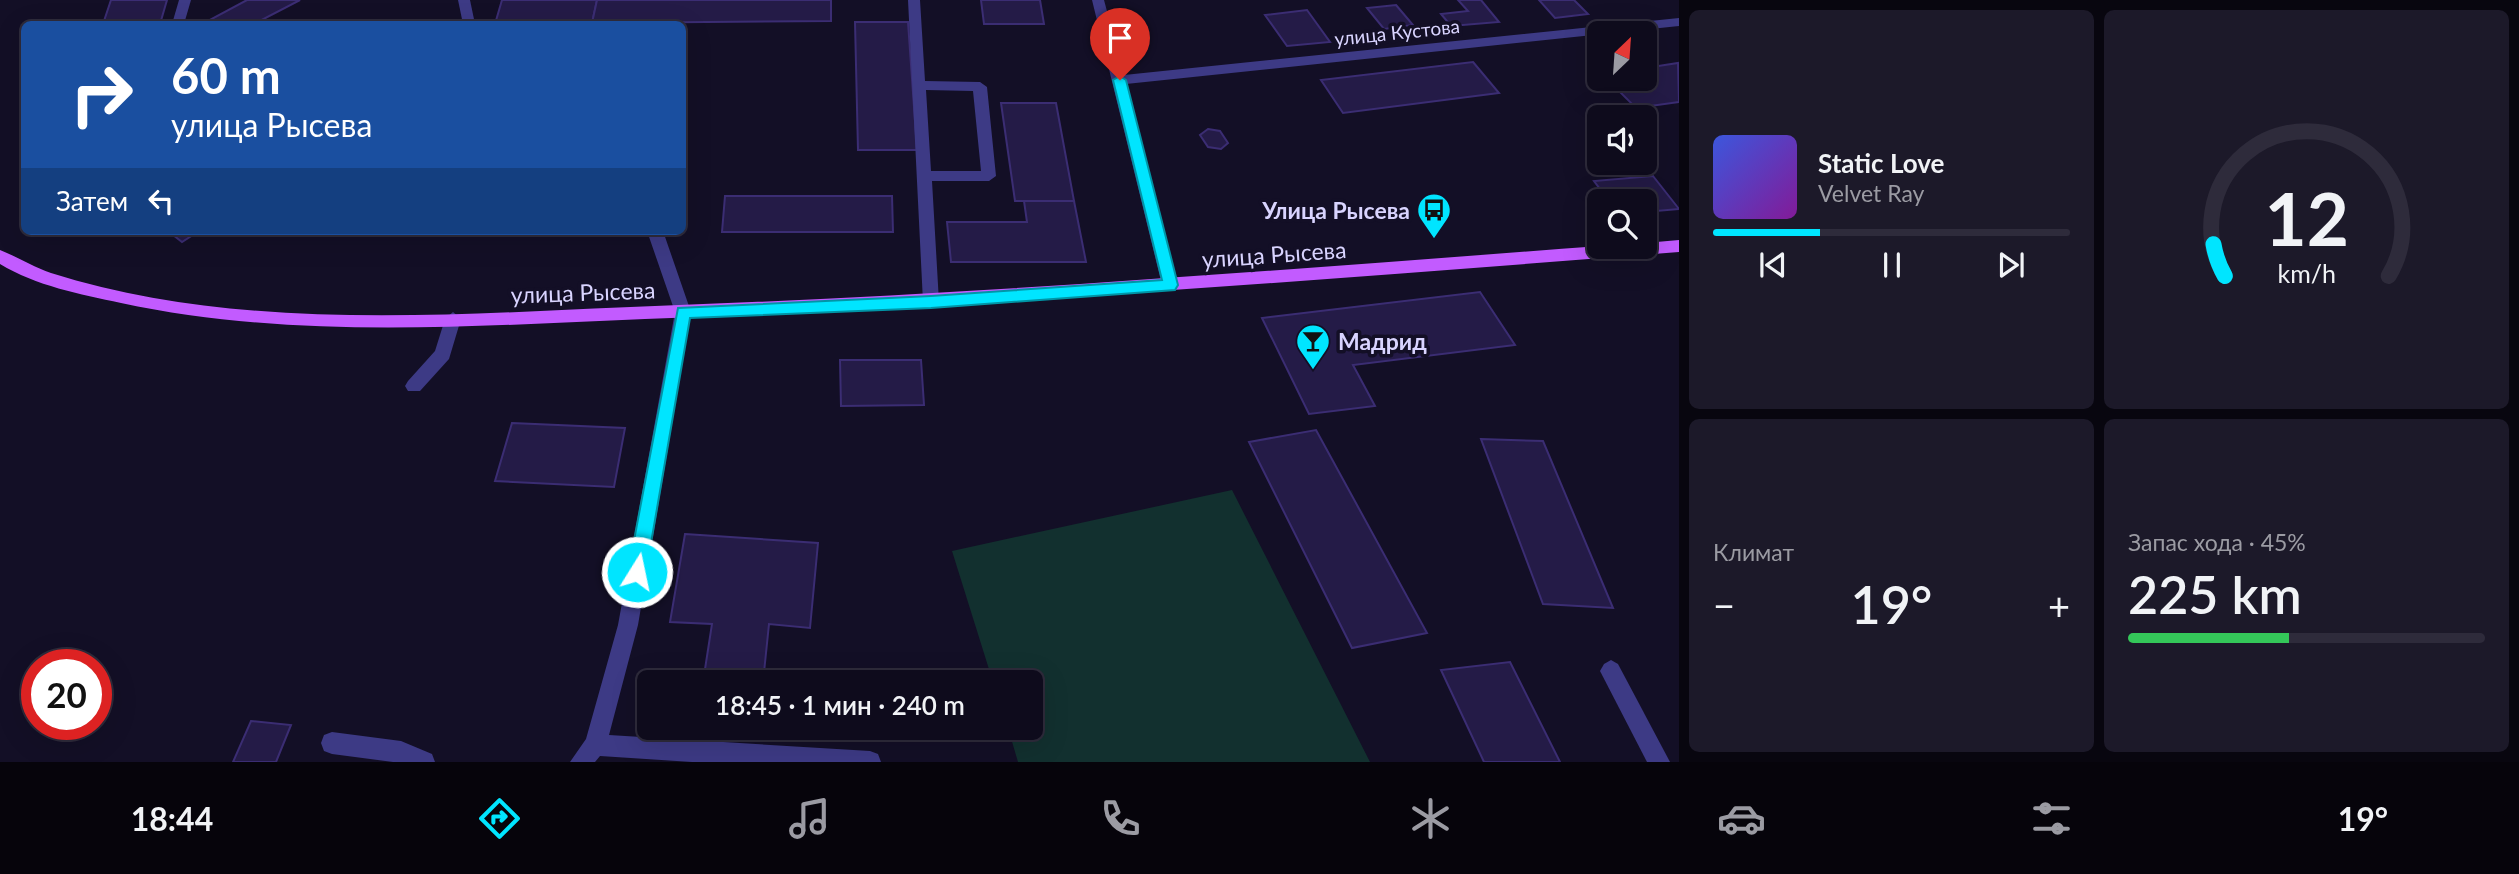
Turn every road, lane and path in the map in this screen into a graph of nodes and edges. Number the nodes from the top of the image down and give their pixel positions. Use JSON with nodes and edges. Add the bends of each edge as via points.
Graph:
{"nodes":[{"id":1,"x":185,"y":0,"type":"edge"},
{"id":2,"x":464,"y":0,"type":"edge"},
{"id":3,"x":914,"y":0,"type":"edge"},
{"id":4,"x":1097,"y":0,"type":"edge"},
{"id":5,"x":179,"y":21,"type":"edge"},
{"id":6,"x":468,"y":21,"type":"edge"},
{"id":7,"x":1679,"y":23,"type":"edge"},
{"id":8,"x":1120,"y":80,"type":"junction"},
{"id":9,"x":919,"y":85,"type":"junction"},
{"id":10,"x":924,"y":176,"type":"junction"},
{"id":11,"x":656,"y":235,"type":"edge"},
{"id":12,"x":1679,"y":246,"type":"edge"},
{"id":13,"x":0,"y":256,"type":"edge"},
{"id":14,"x":1170,"y":285,"type":"junction"},
{"id":15,"x":931,"y":302,"type":"junction"},
{"id":16,"x":683,"y":312,"type":"junction"},
{"id":17,"x":453,"y":319,"type":"junction"},
{"id":18,"x":414,"y":386,"type":"dead end"},
{"id":19,"x":1611,"y":671,"type":"dead end"},
{"id":20,"x":332,"y":743,"type":"dead end"},
{"id":21,"x":588,"y":753,"type":"edge"},
{"id":22,"x":424,"y":762,"type":"edge"},
{"id":23,"x":870,"y":762,"type":"edge"},
{"id":24,"x":1659,"y":762,"type":"edge"}],
"edges":[{"from":1,"to":5,"type":"street"},
{"from":2,"to":6,"type":"street"},
{"from":3,"to":9,"type":"street"},
{"from":4,"to":8,"type":"street"},
{"from":7,"to":8,"type":"street","name":"улица Кустова"},
{"from":8,"to":14,"type":"street"},
{"from":9,"to":10,"type":"street"},
{"from":9,"to":10,"type":"street","via":[[980,88],[989,176]]},
{"from":10,"to":15,"type":"street"},
{"from":11,"to":16,"type":"street"},
{"from":12,"to":14,"type":"main road","name":"улица Рысева"},
{"from":13,"to":17,"type":"main road","name":"улица Рысева","via":[[61,282],[143,303],[270,319]]},
{"from":14,"to":15,"type":"main road","name":"улица Рысева"},
{"from":15,"to":16,"type":"main road","name":"улица Рысева"},
{"from":16,"to":17,"type":"main road","name":"улица Рысева"},
{"from":16,"to":21,"type":"street","via":[[628,625]]},
{"from":17,"to":18,"type":"street","via":[[443,354]]},
{"from":19,"to":24,"type":"street"},
{"from":20,"to":22,"type":"street","via":[[401,752]]},
{"from":21,"to":23,"type":"street"}]}
